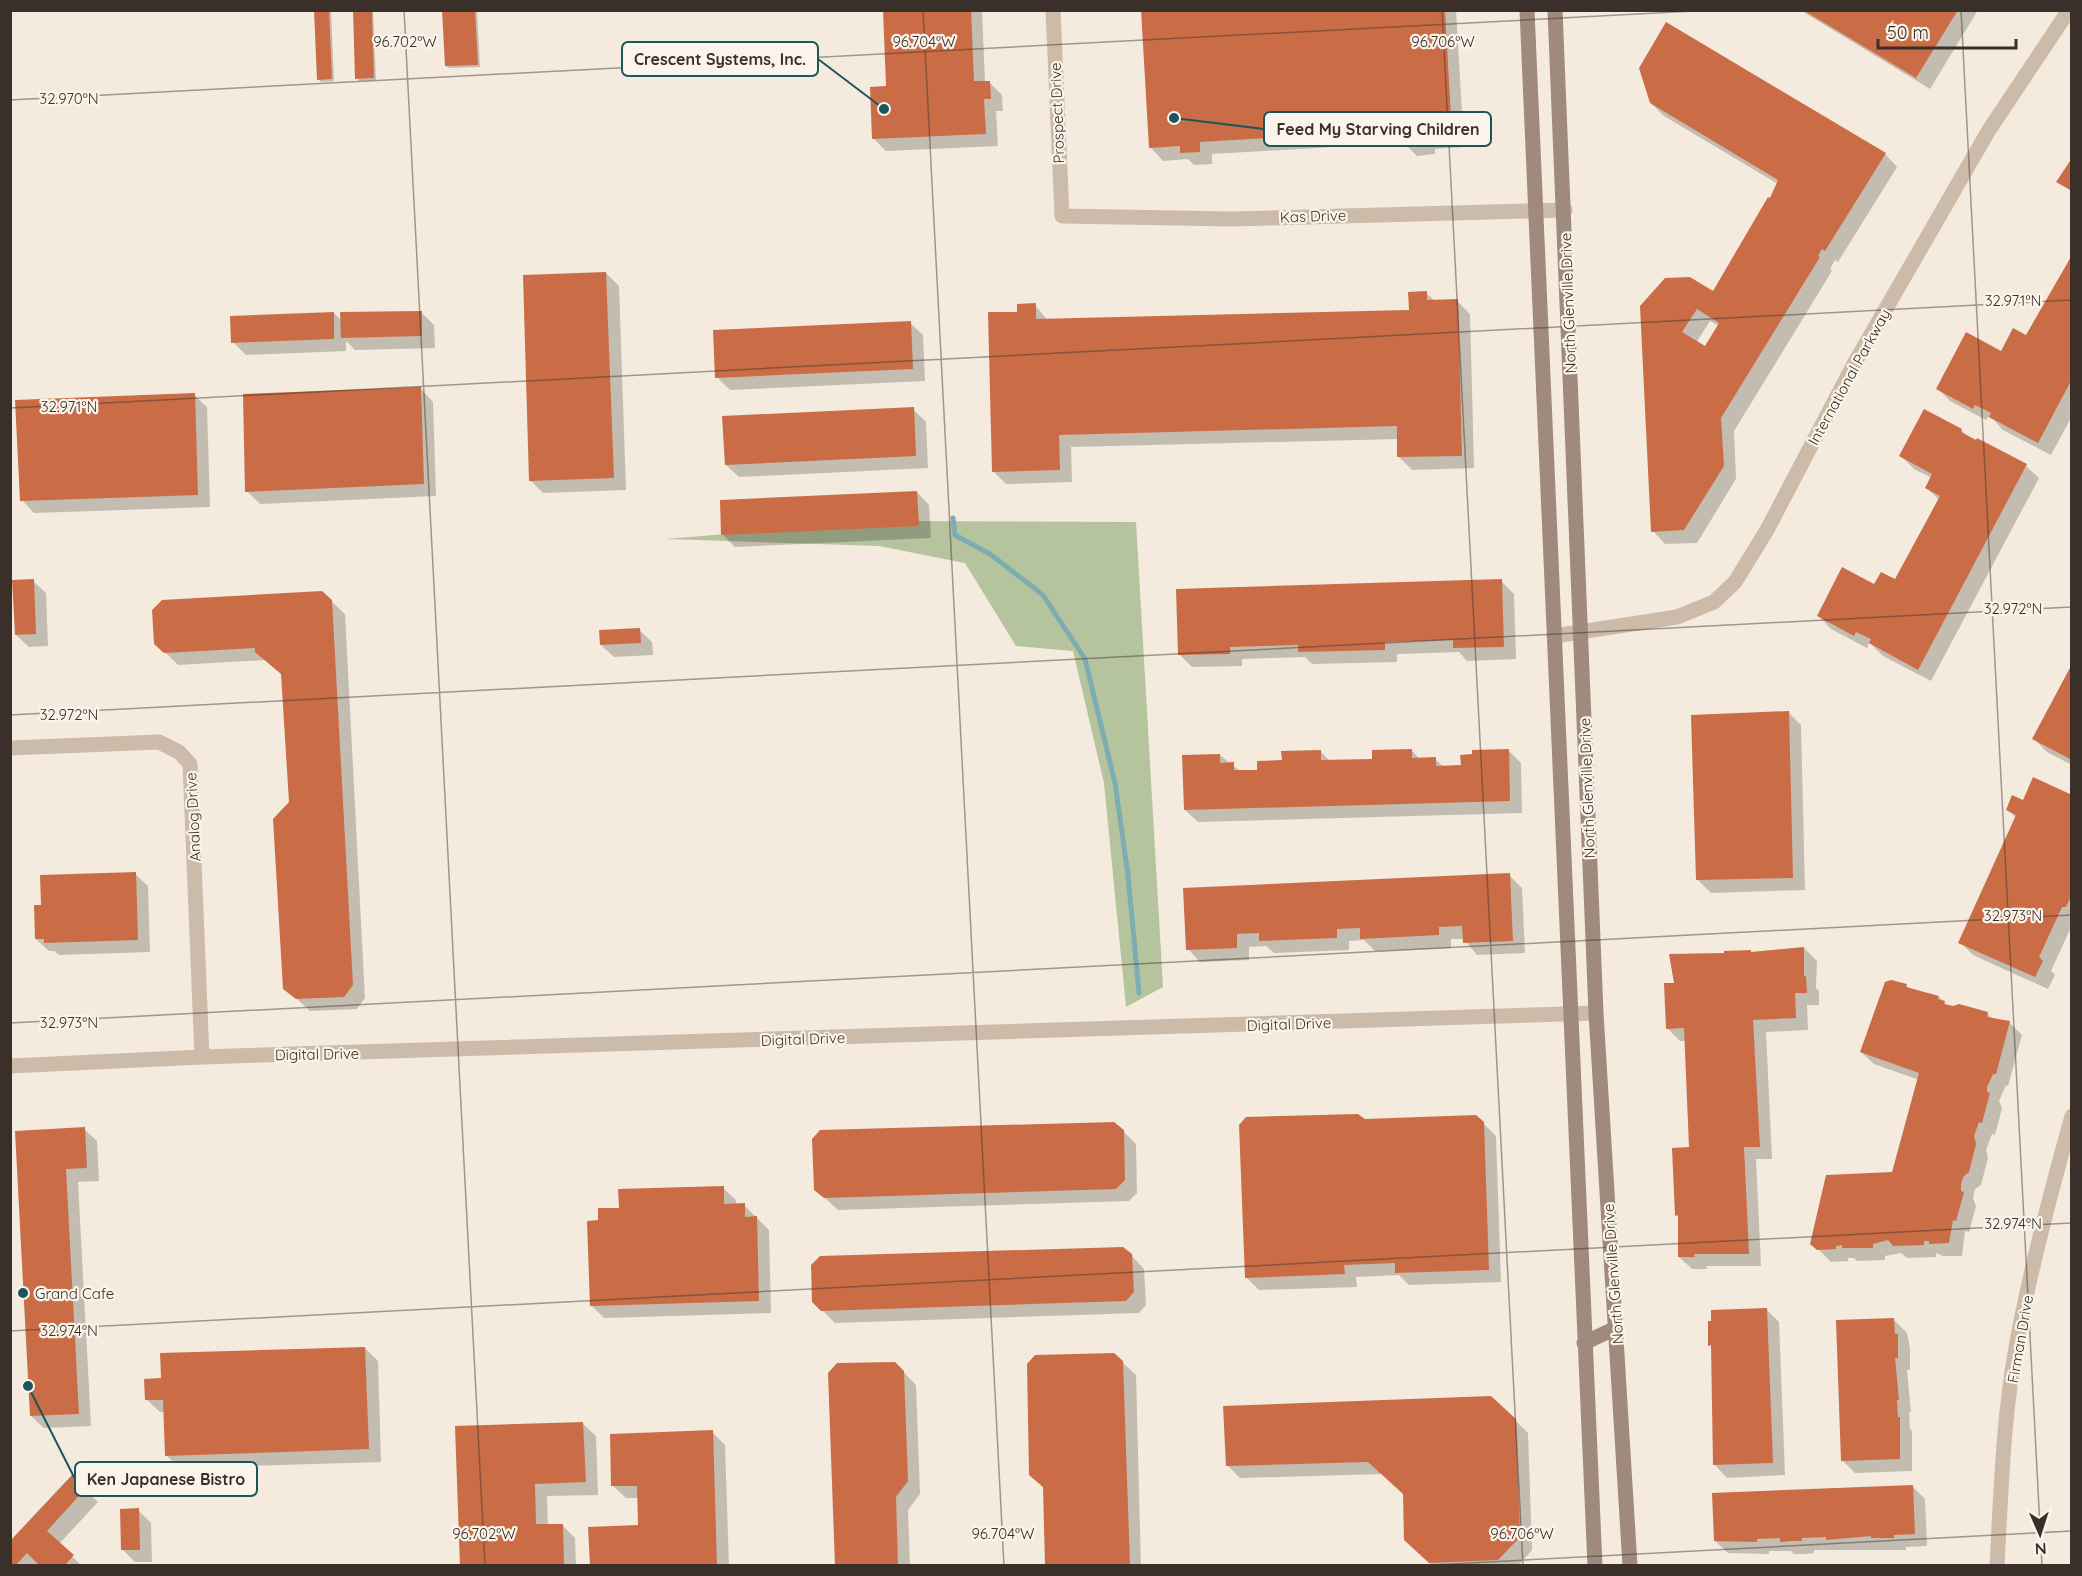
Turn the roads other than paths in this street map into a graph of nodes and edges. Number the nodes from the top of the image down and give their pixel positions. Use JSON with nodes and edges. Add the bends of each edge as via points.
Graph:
{"nodes":[{"id":1,"x":1053,"y":10,"type":"edge"},
{"id":2,"x":1527,"y":10,"type":"edge"},
{"id":3,"x":1555,"y":10,"type":"edge"},
{"id":4,"x":2069,"y":10,"type":"edge"},
{"id":5,"x":1535,"y":209,"type":"junction"},
{"id":6,"x":1565,"y":210,"type":"junction"},
{"id":7,"x":1062,"y":216,"type":"joint"},
{"id":8,"x":1581,"y":634,"type":"junction"},
{"id":9,"x":1554,"y":636,"type":"junction"},
{"id":10,"x":10,"y":748,"type":"edge"},
{"id":11,"x":1596,"y":1013,"type":"junction"},
{"id":12,"x":1571,"y":1014,"type":"junction"},
{"id":13,"x":202,"y":1057,"type":"junction"},
{"id":14,"x":10,"y":1066,"type":"edge"},
{"id":15,"x":2072,"y":1116,"type":"edge"},
{"id":16,"x":1617,"y":1328,"type":"junction"},
{"id":17,"x":1584,"y":1343,"type":"junction"},
{"id":18,"x":1596,"y":1566,"type":"edge"},
{"id":19,"x":1630,"y":1566,"type":"edge"},
{"id":20,"x":1997,"y":1566,"type":"edge"}],
"edges":[{"from":1,"to":7,"type":"street","name":"Prospect Drive"},
{"from":2,"to":5,"type":"street","name":"North Glenville Drive"},
{"from":3,"to":6,"type":"street","name":"North Glenville Drive"},
{"from":4,"to":8,"type":"street","name":"International Parkway","via":[[1986,136],[1854,364],[1767,530],[1735,582],[1714,602],[1677,617]]},
{"from":5,"to":6,"type":"street","name":"Kas Drive"},
{"from":5,"to":7,"type":"street","name":"Kas Drive","via":[[1231,219]]},
{"from":5,"to":9,"type":"street","name":"North Glenville Drive"},
{"from":6,"to":8,"type":"street","name":"North Glenville Drive"},
{"from":8,"to":9,"type":"street","name":"International Parkway"},
{"from":8,"to":11,"type":"street","name":"North Glenville Drive"},
{"from":9,"to":12,"type":"street","name":"North Glenville Drive"},
{"from":10,"to":13,"type":"street","name":"Analog Drive","via":[[159,742],[179,752],[190,764]]},
{"from":11,"to":12,"type":"street","name":"Digital Drive"},
{"from":11,"to":16,"type":"street","name":"North Glenville Drive"},
{"from":12,"to":13,"type":"street","name":"Digital Drive"},
{"from":12,"to":17,"type":"street","name":"North Glenville Drive"},
{"from":13,"to":14,"type":"street","name":"Digital Drive"},
{"from":15,"to":20,"type":"street","name":"Firman Drive","via":[[2016,1350],[2002,1467]]},
{"from":16,"to":17,"type":"street"},
{"from":16,"to":19,"type":"street","name":"North Glenville Drive","via":[[1622,1479]]},
{"from":17,"to":18,"type":"street","name":"North Glenville Drive"}]}
